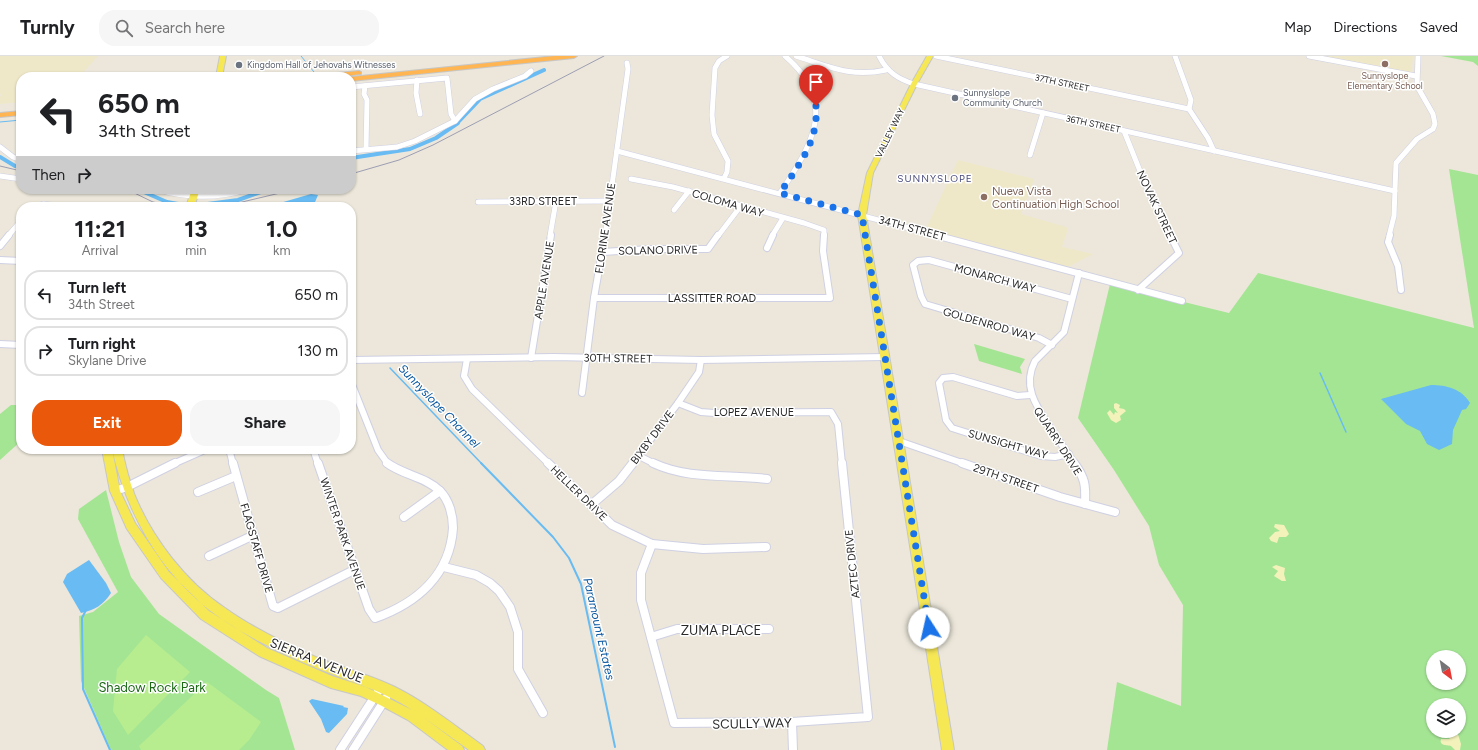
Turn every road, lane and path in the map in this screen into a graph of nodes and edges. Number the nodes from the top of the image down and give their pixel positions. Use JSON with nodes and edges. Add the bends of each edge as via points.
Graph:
{"nodes":[{"id":1,"x":223,"y":56,"type":"edge"},
{"id":2,"x":522,"y":56,"type":"edge"},
{"id":3,"x":574,"y":56,"type":"edge"},
{"id":4,"x":727,"y":56,"type":"edge"},
{"id":5,"x":785,"y":56,"type":"edge"},
{"id":6,"x":796,"y":56,"type":"edge"},
{"id":7,"x":879,"y":56,"type":"edge"},
{"id":8,"x":930,"y":56,"type":"edge"},
{"id":9,"x":936,"y":56,"type":"edge"},
{"id":10,"x":1175,"y":56,"type":"edge"},
{"id":11,"x":1309,"y":56,"type":"edge"},
{"id":12,"x":1418,"y":56,"type":"edge"},
{"id":13,"x":627,"y":63,"type":"dead end"},
{"id":14,"x":886,"y":70,"type":"junction"},
{"id":15,"x":531,"y":71,"type":"dead end"},
{"id":16,"x":220,"y":72,"type":"edge"},
{"id":17,"x":356,"y":73,"type":"edge"},
{"id":18,"x":1416,"y":76,"type":"junction"},
{"id":19,"x":356,"y":78,"type":"edge"},
{"id":20,"x":417,"y":80,"type":"junction"},
{"id":21,"x":914,"y":84,"type":"junction"},
{"id":22,"x":365,"y":86,"type":"junction"},
{"id":23,"x":356,"y":87,"type":"edge"},
{"id":24,"x":16,"y":108,"type":"edge"},
{"id":25,"x":1189,"y":109,"type":"junction"},
{"id":26,"x":0,"y":110,"type":"edge"},
{"id":27,"x":16,"y":113,"type":"edge"},
{"id":28,"x":1043,"y":113,"type":"junction"},
{"id":29,"x":420,"y":114,"type":"dead end"},
{"id":30,"x":0,"y":115,"type":"edge"},
{"id":31,"x":455,"y":121,"type":"junction"},
{"id":32,"x":1124,"y":131,"type":"junction"},
{"id":33,"x":0,"y":147,"type":"edge"},
{"id":34,"x":366,"y":149,"type":"junction"},
{"id":35,"x":356,"y":150,"type":"edge"},
{"id":36,"x":1214,"y":150,"type":"junction"},
{"id":37,"x":617,"y":151,"type":"junction"},
{"id":38,"x":1030,"y":155,"type":"dead end"},
{"id":39,"x":16,"y":158,"type":"edge"},
{"id":40,"x":0,"y":177,"type":"edge"},
{"id":41,"x":724,"y":178,"type":"junction"},
{"id":42,"x":16,"y":179,"type":"edge"},
{"id":43,"x":631,"y":179,"type":"dead end"},
{"id":44,"x":689,"y":191,"type":"junction"},
{"id":45,"x":1395,"y":191,"type":"junction"},
{"id":46,"x":780,"y":193,"type":"junction"},
{"id":47,"x":171,"y":194,"type":"edge"},
{"id":48,"x":195,"y":194,"type":"edge"},
{"id":49,"x":227,"y":194,"type":"edge"},
{"id":50,"x":194,"y":198,"type":"junction"},
{"id":51,"x":556,"y":201,"type":"junction"},
{"id":52,"x":608,"y":201,"type":"junction"},
{"id":53,"x":192,"y":202,"type":"edge"},
{"id":54,"x":478,"y":202,"type":"dead end"},
{"id":55,"x":740,"y":207,"type":"junction"},
{"id":56,"x":674,"y":210,"type":"dead end"},
{"id":57,"x":862,"y":215,"type":"junction"},
{"id":58,"x":783,"y":218,"type":"junction"},
{"id":59,"x":16,"y":227,"type":"edge"},
{"id":60,"x":0,"y":246,"type":"edge"},
{"id":61,"x":767,"y":248,"type":"dead end"},
{"id":62,"x":603,"y":252,"type":"junction"},
{"id":63,"x":0,"y":260,"type":"edge"},
{"id":64,"x":16,"y":261,"type":"edge"},
{"id":65,"x":1079,"y":273,"type":"junction"},
{"id":66,"x":1138,"y":290,"type":"junction"},
{"id":67,"x":1401,"y":290,"type":"dead end"},
{"id":68,"x":594,"y":298,"type":"junction"},
{"id":69,"x":830,"y":298,"type":"joint"},
{"id":70,"x":1072,"y":299,"type":"junction"},
{"id":71,"x":1182,"y":301,"type":"dead end"},
{"id":72,"x":926,"y":304,"type":"joint"},
{"id":73,"x":0,"y":344,"type":"edge"},
{"id":74,"x":16,"y":345,"type":"edge"},
{"id":75,"x":1052,"y":345,"type":"junction"},
{"id":76,"x":586,"y":357,"type":"junction"},
{"id":77,"x":885,"y":357,"type":"junction"},
{"id":78,"x":530,"y":358,"type":"junction"},
{"id":79,"x":467,"y":359,"type":"junction"},
{"id":80,"x":356,"y":360,"type":"edge"},
{"id":81,"x":701,"y":360,"type":"junction"},
{"id":82,"x":582,"y":393,"type":"dead end"},
{"id":83,"x":356,"y":394,"type":"edge"},
{"id":84,"x":1030,"y":395,"type":"junction"},
{"id":85,"x":678,"y":403,"type":"junction"},
{"id":86,"x":831,"y":412,"type":"joint"},
{"id":87,"x":899,"y":441,"type":"junction"},
{"id":88,"x":108,"y":454,"type":"edge"},
{"id":89,"x":118,"y":454,"type":"edge"},
{"id":90,"x":195,"y":454,"type":"edge"},
{"id":91,"x":230,"y":454,"type":"edge"},
{"id":92,"x":315,"y":454,"type":"edge"},
{"id":93,"x":1069,"y":454,"type":"junction"},
{"id":94,"x":639,"y":456,"type":"junction"},
{"id":95,"x":236,"y":476,"type":"junction"},
{"id":96,"x":767,"y":479,"type":"dead end"},
{"id":97,"x":126,"y":485,"type":"junction"},
{"id":98,"x":116,"y":491,"type":"junction"},
{"id":99,"x":440,"y":491,"type":"junction"},
{"id":100,"x":198,"y":492,"type":"dead end"},
{"id":101,"x":1085,"y":504,"type":"junction"},
{"id":102,"x":591,"y":505,"type":"junction"},
{"id":103,"x":1115,"y":512,"type":"dead end"},
{"id":104,"x":404,"y":517,"type":"dead end"},
{"id":105,"x":254,"y":535,"type":"junction"},
{"id":106,"x":652,"y":544,"type":"junction"},
{"id":107,"x":766,"y":547,"type":"dead end"},
{"id":108,"x":209,"y":556,"type":"dead end"},
{"id":109,"x":444,"y":566,"type":"junction"},
{"id":110,"x":354,"y":570,"type":"junction"},
{"id":111,"x":769,"y":629,"type":"dead end"},
{"id":112,"x":651,"y":637,"type":"junction"},
{"id":113,"x":386,"y":689,"type":"junction"},
{"id":114,"x":379,"y":699,"type":"junction"},
{"id":115,"x":543,"y":713,"type":"dead end"},
{"id":116,"x":868,"y":717,"type":"joint"},
{"id":117,"x":792,"y":722,"type":"junction"},
{"id":118,"x":340,"y":750,"type":"edge"},
{"id":119,"x":353,"y":750,"type":"edge"},
{"id":120,"x":458,"y":750,"type":"edge"},
{"id":121,"x":478,"y":750,"type":"edge"},
{"id":122,"x":793,"y":750,"type":"edge"},
{"id":123,"x":948,"y":750,"type":"edge"}],
"edges":[{"from":1,"to":16,"type":"main road"},
{"from":2,"to":17,"type":"highway"},
{"from":3,"to":19,"type":"highway"},
{"from":4,"to":41,"type":"street","via":[[718,62],[715,68],[712,109],[712,128],[728,160]]},
{"from":5,"to":46,"type":"street","via":[[807,80],[815,102],[817,118],[806,151]]},
{"from":6,"to":14,"type":"street","via":[[849,73],[864,74]]},
{"from":7,"to":14,"type":"street"},
{"from":8,"to":21,"type":"main road","name":"VALLEY WAY"},
{"from":9,"to":25,"type":"street","name":"37TH STREET"},
{"from":10,"to":25,"type":"street","via":[[1191,100]]},
{"from":11,"to":18,"type":"street"},
{"from":12,"to":18,"type":"street"},
{"from":13,"to":37,"type":"street","name":"FLORINE AVENUE"},
{"from":14,"to":21,"type":"street","name":"36TH STREET"},
{"from":15,"to":31,"type":"street","via":[[475,99]]},
{"from":18,"to":45,"type":"street","via":[[1418,91],[1433,114],[1435,124],[1430,132],[1417,139],[1396,163]]},
{"from":20,"to":22,"type":"street"},
{"from":20,"to":29,"type":"street","via":[[416,93]]},
{"from":20,"to":31,"type":"street","via":[[447,78],[451,114]]},
{"from":21,"to":28,"type":"street","name":"36TH STREET"},
{"from":21,"to":57,"type":"main road","name":"VALLEY WAY","via":[[870,173]]},
{"from":22,"to":23,"type":"street"},
{"from":22,"to":34,"type":"street"},
{"from":24,"to":26,"type":"highway"},
{"from":25,"to":36,"type":"street"},
{"from":27,"to":30,"type":"highway"},
{"from":28,"to":32,"type":"street","name":"36TH STREET"},
{"from":28,"to":38,"type":"street"},
{"from":31,"to":34,"type":"street","via":[[428,136],[406,144]]},
{"from":32,"to":36,"type":"street","name":"36TH STREET"},
{"from":32,"to":66,"type":"street","name":"NOVAK STREET","via":[[1148,191],[1179,253]]},
{"from":33,"to":39,"type":"street"},
{"from":34,"to":35,"type":"street"},
{"from":36,"to":45,"type":"street","name":"36TH STREET"},
{"from":37,"to":41,"type":"street","name":"34TH STREET"},
{"from":37,"to":52,"type":"street","name":"FLORINE AVENUE"},
{"from":40,"to":42,"type":"street"},
{"from":41,"to":46,"type":"street","name":"34TH STREET"},
{"from":43,"to":44,"type":"street","name":"COLOMA WAY"},
{"from":44,"to":55,"type":"street","name":"COLOMA WAY"},
{"from":44,"to":56,"type":"street"},
{"from":45,"to":67,"type":"street","via":[[1394,216],[1388,242],[1398,266]]},
{"from":46,"to":57,"type":"street","name":"34TH STREET"},
{"from":47,"to":50,"type":"street"},
{"from":48,"to":50,"type":"main road"},
{"from":49,"to":50,"type":"street"},
{"from":50,"to":53,"type":"main road"},
{"from":51,"to":52,"type":"street","name":"33RD STREET"},
{"from":51,"to":54,"type":"street","name":"33RD STREET"},
{"from":51,"to":78,"type":"street","name":"APPLE AVENUE"},
{"from":52,"to":62,"type":"street","name":"FLORINE AVENUE"},
{"from":55,"to":58,"type":"street","name":"COLOMA WAY"},
{"from":55,"to":62,"type":"street","name":"SOLANO DRIVE","via":[[708,249]]},
{"from":57,"to":65,"type":"street","name":"34TH STREET"},
{"from":57,"to":77,"type":"main road","name":"VALLEY WAY"},
{"from":58,"to":61,"type":"street"},
{"from":58,"to":69,"type":"street","name":"COLOMA WAY","via":[[809,223],[824,230],[823,251]]},
{"from":59,"to":60,"type":"street"},
{"from":62,"to":68,"type":"street","name":"FLORINE AVENUE"},
{"from":63,"to":64,"type":"street"},
{"from":65,"to":66,"type":"street","name":"34TH STREET"},
{"from":65,"to":70,"type":"street","name":"QUARRY DRIVE"},
{"from":66,"to":71,"type":"street","name":"34TH STREET"},
{"from":68,"to":69,"type":"street","name":"LASSITTER ROAD"},
{"from":68,"to":76,"type":"street","name":"FLORINE AVENUE"},
{"from":70,"to":72,"type":"street","name":"MONARCH WAY","via":[[929,260],[918,261],[913,265],[921,296]]},
{"from":70,"to":75,"type":"street","name":"QUARRY DRIVE","via":[[1064,332]]},
{"from":72,"to":75,"type":"street","name":"GOLDENROD WAY","via":[[1039,338]]},
{"from":73,"to":74,"type":"street"},
{"from":75,"to":84,"type":"street","name":"QUARRY DRIVE","via":[[1039,356],[1030,372]]},
{"from":76,"to":78,"type":"street","name":"30TH STREET"},
{"from":76,"to":81,"type":"street","name":"30TH STREET"},
{"from":76,"to":82,"type":"street","name":"FLORINE AVENUE"},
{"from":77,"to":81,"type":"street","name":"30TH STREET"},
{"from":77,"to":87,"type":"main road","name":"VALLEY WAY"},
{"from":78,"to":79,"type":"street","name":"30TH STREET"},
{"from":79,"to":80,"type":"street","name":"30TH STREET"},
{"from":79,"to":102,"type":"street","name":"HELLER DRIVE","via":[[464,376],[472,389]]},
{"from":81,"to":85,"type":"street","name":"BIXBY DRIVE","via":[[699,372]]},
{"from":83,"to":99,"type":"street","via":[[381,456],[392,468],[419,478]]},
{"from":84,"to":93,"type":"street","name":"QUARRY DRIVE"},
{"from":84,"to":93,"type":"street","name":"SUNSIGHT WAY","via":[[1017,396],[953,377],[943,378],[939,382],[946,420],[952,428],[1041,456]]},
{"from":85,"to":86,"type":"street","name":"LOPEZ AVENUE","via":[[701,412],[714,413]]},
{"from":85,"to":94,"type":"street","name":"BIXBY DRIVE"},
{"from":86,"to":116,"type":"street","name":"AZTEC DRIVE","via":[[838,424]]},
{"from":87,"to":101,"type":"street","name":"29TH STREET"},
{"from":87,"to":123,"type":"main road","name":"VALLEY WAY"},
{"from":88,"to":98,"type":"main road","name":"SIERRA AVENUE"},
{"from":89,"to":97,"type":"main road","name":"SIERRA AVENUE"},
{"from":90,"to":97,"type":"street"},
{"from":91,"to":95,"type":"street","name":"FLAGSTAFF DRIVE"},
{"from":92,"to":110,"type":"street","name":"WINTER PARK AVENUE"},
{"from":93,"to":101,"type":"street","name":"QUARRY DRIVE","via":[[1086,486]]},
{"from":94,"to":96,"type":"street","via":[[681,472],[705,476]]},
{"from":94,"to":102,"type":"street","name":"BIXBY DRIVE","via":[[619,481]]},
{"from":95,"to":100,"type":"street"},
{"from":95,"to":105,"type":"street","name":"FLAGSTAFF DRIVE"},
{"from":97,"to":98,"type":"street"},
{"from":97,"to":113,"type":"main road","name":"SIERRA AVENUE","via":[[139,517],[160,549],[188,581],[219,610],[283,648]]},
{"from":98,"to":114,"type":"main road","name":"SIERRA AVENUE","via":[[131,526],[151,556],[174,585],[206,615],[263,652],[331,682]]},
{"from":99,"to":104,"type":"street"},
{"from":99,"to":109,"type":"street","via":[[452,510],[454,535]]},
{"from":101,"to":103,"type":"street","name":"29TH STREET"},
{"from":102,"to":106,"type":"street","name":"HELLER DRIVE","via":[[612,525]]},
{"from":105,"to":108,"type":"street"},
{"from":105,"to":110,"type":"street","name":"FLAGSTAFF DRIVE","via":[[273,606],[278,608]]},
{"from":106,"to":107,"type":"street","name":"HELLER DRIVE","via":[[703,549]]},
{"from":106,"to":112,"type":"street","via":[[641,574],[641,600]]},
{"from":109,"to":110,"type":"street","name":"WINTER PARK AVENUE","via":[[412,601],[375,618]]},
{"from":109,"to":115,"type":"street","via":[[476,575],[499,590],[510,607],[518,632],[518,668]]},
{"from":111,"to":112,"type":"street","name":"ZUMA PLACE","via":[[676,630]]},
{"from":112,"to":117,"type":"street","name":"SCULLY WAY","via":[[674,723]]},
{"from":113,"to":114,"type":"street"},
{"from":113,"to":121,"type":"main road","name":"SIERRA AVENUE","via":[[415,705]]},
{"from":114,"to":118,"type":"street"},
{"from":114,"to":119,"type":"street"},
{"from":114,"to":120,"type":"main road","name":"SIERRA AVENUE","via":[[412,716]]},
{"from":116,"to":117,"type":"street","name":"SCULLY WAY"},
{"from":117,"to":122,"type":"street"}]}
